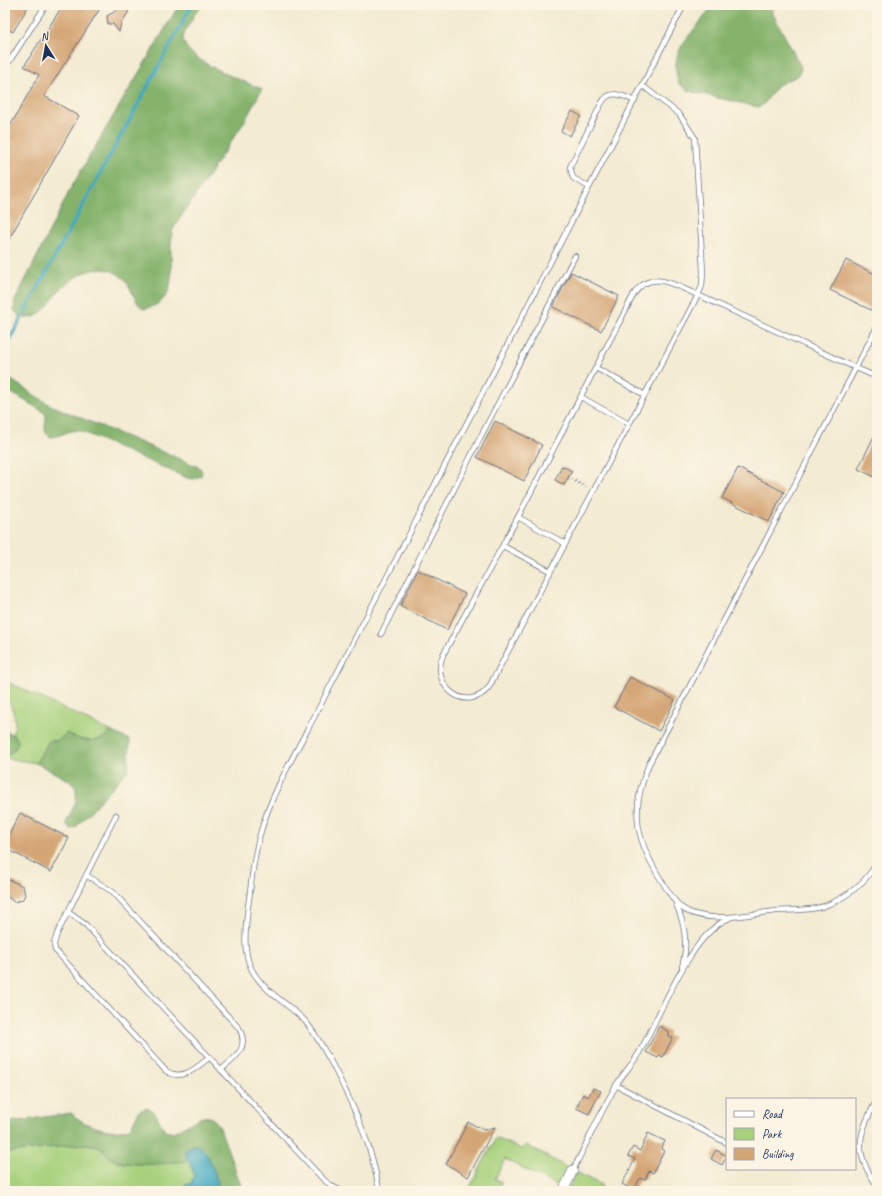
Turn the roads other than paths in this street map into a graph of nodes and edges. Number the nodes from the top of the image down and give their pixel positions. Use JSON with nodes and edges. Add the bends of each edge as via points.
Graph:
{"nodes":[{"id":1,"x":46,"y":5,"type":"edge"},
{"id":2,"x":684,"y":5,"type":"edge"},
{"id":3,"x":5,"y":68,"type":"edge"},
{"id":4,"x":642,"y":86,"type":"junction"},
{"id":5,"x":635,"y":101,"type":"junction"},
{"id":6,"x":589,"y":187,"type":"junction"},
{"id":7,"x":575,"y":256,"type":"dead end"},
{"id":8,"x":698,"y":295,"type":"junction"},
{"id":9,"x":877,"y":326,"type":"edge"},
{"id":10,"x":596,"y":368,"type":"junction"},
{"id":11,"x":856,"y":368,"type":"junction"},
{"id":12,"x":877,"y":377,"type":"edge"},
{"id":13,"x":645,"y":395,"type":"junction"},
{"id":14,"x":581,"y":397,"type":"junction"},
{"id":15,"x":629,"y":424,"type":"junction"},
{"id":16,"x":518,"y":517,"type":"junction"},
{"id":17,"x":564,"y":544,"type":"junction"},
{"id":18,"x":503,"y":546,"type":"junction"},
{"id":19,"x":550,"y":571,"type":"junction"},
{"id":20,"x":382,"y":634,"type":"dead end"},
{"id":21,"x":116,"y":815,"type":"dead end"},
{"id":22,"x":877,"y":862,"type":"edge"},
{"id":23,"x":86,"y":875,"type":"junction"},
{"id":24,"x":673,"y":897,"type":"junction"},
{"id":25,"x":68,"y":912,"type":"junction"},
{"id":26,"x":736,"y":915,"type":"junction"},
{"id":27,"x":680,"y":974,"type":"junction"},
{"id":28,"x":210,"y":1057,"type":"junction"},
{"id":29,"x":221,"y":1070,"type":"junction"},
{"id":30,"x":616,"y":1085,"type":"junction"},
{"id":31,"x":877,"y":1100,"type":"edge"},
{"id":32,"x":856,"y":1135,"type":"edge"},
{"id":33,"x":861,"y":1135,"type":"junction"},
{"id":34,"x":726,"y":1142,"type":"edge"},
{"id":35,"x":573,"y":1170,"type":"joint"},
{"id":36,"x":877,"y":1185,"type":"edge"},
{"id":37,"x":379,"y":1190,"type":"edge"},
{"id":38,"x":342,"y":1191,"type":"edge"},
{"id":39,"x":370,"y":1191,"type":"edge"},
{"id":40,"x":563,"y":1191,"type":"edge"}],
"edges":[{"from":1,"to":3,"type":"lane"},
{"from":2,"to":4,"type":"lane"},
{"from":4,"to":5,"type":"lane"},
{"from":4,"to":8,"type":"lane","via":[[679,114],[695,138],[703,277]]},
{"from":5,"to":6,"type":"lane"},
{"from":5,"to":6,"type":"lane","via":[[614,94],[605,97],[600,104],[570,167],[573,178]]},
{"from":6,"to":37,"type":"lane","via":[[268,809],[258,842],[246,924],[249,963],[260,981],[304,1020],[321,1044],[359,1120],[374,1159]]},
{"from":7,"to":20,"type":"lane"},
{"from":8,"to":10,"type":"lane","via":[[662,280],[651,280],[643,284],[634,294]]},
{"from":8,"to":11,"type":"lane"},
{"from":8,"to":13,"type":"lane"},
{"from":9,"to":11,"type":"lane"},
{"from":10,"to":13,"type":"lane"},
{"from":10,"to":14,"type":"lane"},
{"from":11,"to":12,"type":"lane"},
{"from":11,"to":24,"type":"lane","via":[[827,419],[649,764],[640,787],[637,811],[640,838],[656,872]]},
{"from":13,"to":15,"type":"lane"},
{"from":14,"to":15,"type":"lane"},
{"from":14,"to":16,"type":"lane"},
{"from":15,"to":17,"type":"lane"},
{"from":16,"to":17,"type":"lane"},
{"from":16,"to":18,"type":"lane"},
{"from":17,"to":19,"type":"lane"},
{"from":18,"to":19,"type":"lane"},
{"from":18,"to":19,"type":"lane","via":[[441,660],[443,684],[455,695],[462,698],[474,697],[486,690]]},
{"from":21,"to":23,"type":"lane"},
{"from":22,"to":26,"type":"lane","via":[[870,874],[857,886],[823,906]]},
{"from":23,"to":25,"type":"lane"},
{"from":23,"to":29,"type":"lane","via":[[113,892],[239,1028],[243,1042],[241,1051]]},
{"from":24,"to":26,"type":"lane","via":[[682,908],[692,913],[708,916]]},
{"from":24,"to":27,"type":"lane","via":[[681,916],[686,942]]},
{"from":25,"to":28,"type":"lane","via":[[86,924]]},
{"from":25,"to":28,"type":"lane","via":[[56,937],[56,953],[163,1069],[172,1074],[184,1075]]},
{"from":26,"to":27,"type":"lane","via":[[722,921],[710,931]]},
{"from":27,"to":30,"type":"lane","via":[[637,1056]]},
{"from":28,"to":29,"type":"lane"},
{"from":29,"to":38,"type":"lane","via":[[323,1179]]},
{"from":30,"to":34,"type":"lane"},
{"from":30,"to":35,"type":"lane"},
{"from":31,"to":33,"type":"lane"},
{"from":32,"to":33,"type":"lane"},
{"from":33,"to":36,"type":"lane","via":[[862,1160]]},
{"from":35,"to":40,"type":"street"},
{"from":37,"to":39,"type":"lane"}]}
